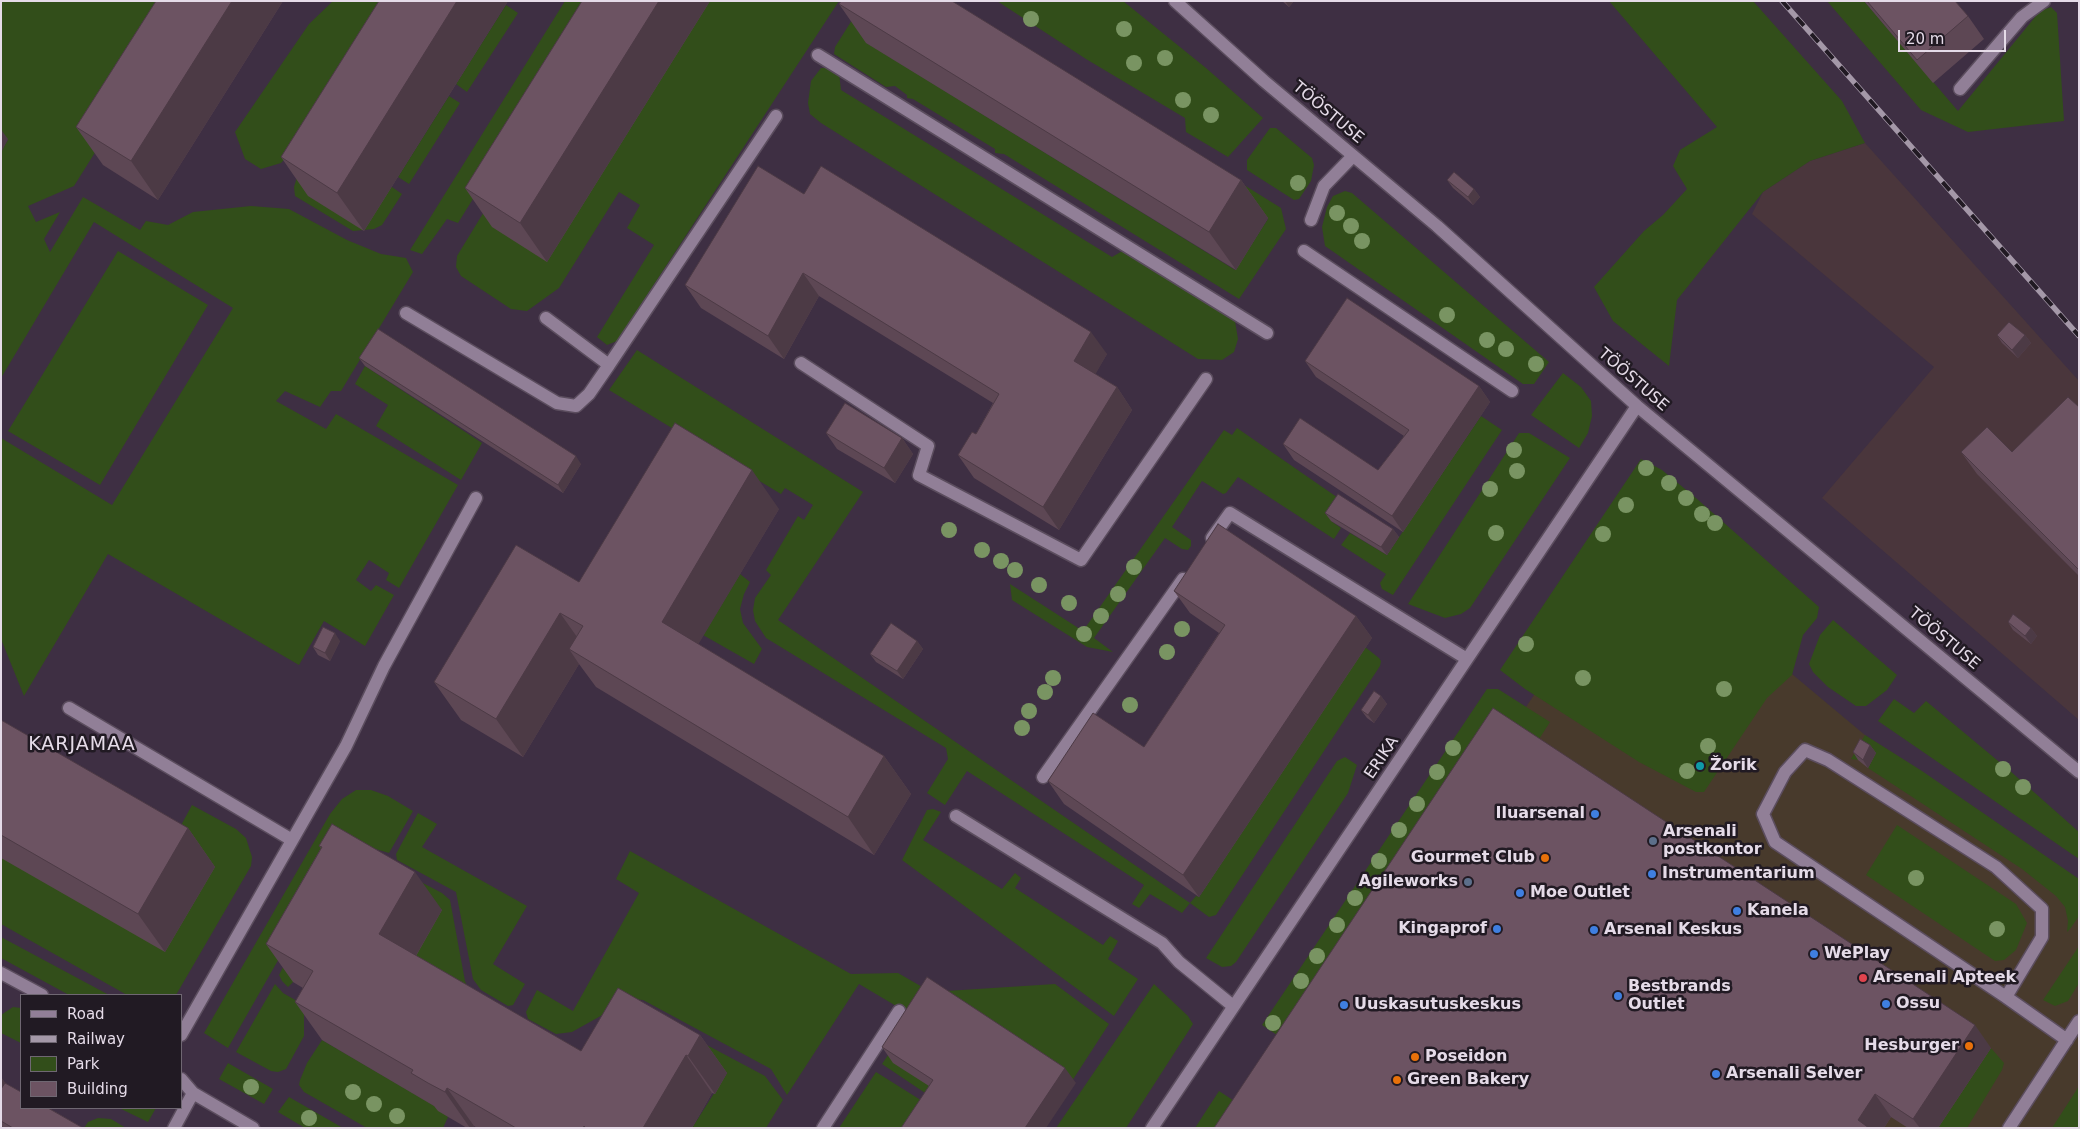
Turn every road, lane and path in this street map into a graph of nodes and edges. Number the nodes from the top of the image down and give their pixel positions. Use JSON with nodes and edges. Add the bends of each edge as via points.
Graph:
{"nodes":[{"id":1,"x":1175,"y":1,"type":"edge"},
{"id":2,"x":2044,"y":1,"type":"edge"},
{"id":3,"x":818,"y":54,"type":"dead end"},
{"id":4,"x":1960,"y":89,"type":"dead end"},
{"id":5,"x":776,"y":116,"type":"dead end"},
{"id":6,"x":1353,"y":156,"type":"junction"},
{"id":7,"x":1311,"y":220,"type":"dead end"},
{"id":8,"x":1304,"y":251,"type":"dead end"},
{"id":9,"x":406,"y":313,"type":"dead end"},
{"id":10,"x":546,"y":318,"type":"dead end"},
{"id":11,"x":1267,"y":333,"type":"dead end"},
{"id":12,"x":801,"y":363,"type":"dead end"},
{"id":13,"x":609,"y":365,"type":"junction"},
{"id":14,"x":1206,"y":379,"type":"dead end"},
{"id":15,"x":1512,"y":391,"type":"dead end"},
{"id":16,"x":1637,"y":406,"type":"junction"},
{"id":17,"x":476,"y":498,"type":"dead end"},
{"id":18,"x":1202,"y":552,"type":"edge"},
{"id":19,"x":1191,"y":568,"type":"edge"},
{"id":20,"x":1467,"y":659,"type":"junction"},
{"id":21,"x":69,"y":708,"type":"dead end"},
{"id":22,"x":2079,"y":772,"type":"edge"},
{"id":23,"x":1043,"y":777,"type":"dead end"},
{"id":24,"x":956,"y":816,"type":"dead end"},
{"id":25,"x":292,"y":840,"type":"junction"},
{"id":26,"x":1,"y":973,"type":"edge"},
{"id":27,"x":40,"y":994,"type":"edge"},
{"id":28,"x":2006,"y":997,"type":"junction"},
{"id":29,"x":1233,"y":1006,"type":"junction"},
{"id":30,"x":899,"y":1011,"type":"dead end"},
{"id":31,"x":2079,"y":1021,"type":"edge"},
{"id":32,"x":182,"y":1033,"type":"edge"},
{"id":33,"x":2067,"y":1040,"type":"junction"},
{"id":34,"x":182,"y":1080,"type":"edge"},
{"id":35,"x":193,"y":1093,"type":"junction"},
{"id":36,"x":174,"y":1128,"type":"edge"},
{"id":37,"x":253,"y":1128,"type":"edge"},
{"id":38,"x":823,"y":1128,"type":"edge"},
{"id":39,"x":1152,"y":1128,"type":"edge"},
{"id":40,"x":2009,"y":1128,"type":"edge"}],
"edges":[{"from":1,"to":6,"type":"street","name":"TÖÖSTUSE","via":[[1264,82]]},
{"from":2,"to":4,"type":"street","via":[[2022,17]]},
{"from":3,"to":11,"type":"street"},
{"from":5,"to":13,"type":"street"},
{"from":6,"to":7,"type":"street","via":[[1324,186]]},
{"from":6,"to":16,"type":"street","name":"TÖÖSTUSE","via":[[1437,226]]},
{"from":8,"to":15,"type":"street"},
{"from":9,"to":13,"type":"street","via":[[556,403],[576,406],[589,394]]},
{"from":10,"to":13,"type":"street"},
{"from":12,"to":14,"type":"street","via":[[928,446],[919,475],[1081,560]]},
{"from":16,"to":20,"type":"street","name":"ERIKA"},
{"from":16,"to":22,"type":"street","name":"TÖÖSTUSE"},
{"from":17,"to":25,"type":"street","via":[[384,666],[346,746]]},
{"from":18,"to":20,"type":"street","via":[[1230,513]]},
{"from":19,"to":23,"type":"street"},
{"from":20,"to":29,"type":"street","name":"ERIKA"},
{"from":21,"to":25,"type":"street"},
{"from":24,"to":29,"type":"street","via":[[1162,943],[1179,962]]},
{"from":25,"to":32,"type":"street"},
{"from":26,"to":27,"type":"street"},
{"from":28,"to":28,"type":"street","via":[[1776,842],[1763,814],[1785,772],[1805,750],[1828,760],[1996,867],[2042,909],[2042,937]]},
{"from":28,"to":33,"type":"street"},
{"from":29,"to":39,"type":"street","name":"ERIKA"},
{"from":30,"to":38,"type":"street"},
{"from":31,"to":33,"type":"street"},
{"from":33,"to":40,"type":"street"},
{"from":34,"to":35,"type":"street"},
{"from":35,"to":36,"type":"street"},
{"from":35,"to":37,"type":"street"}]}
